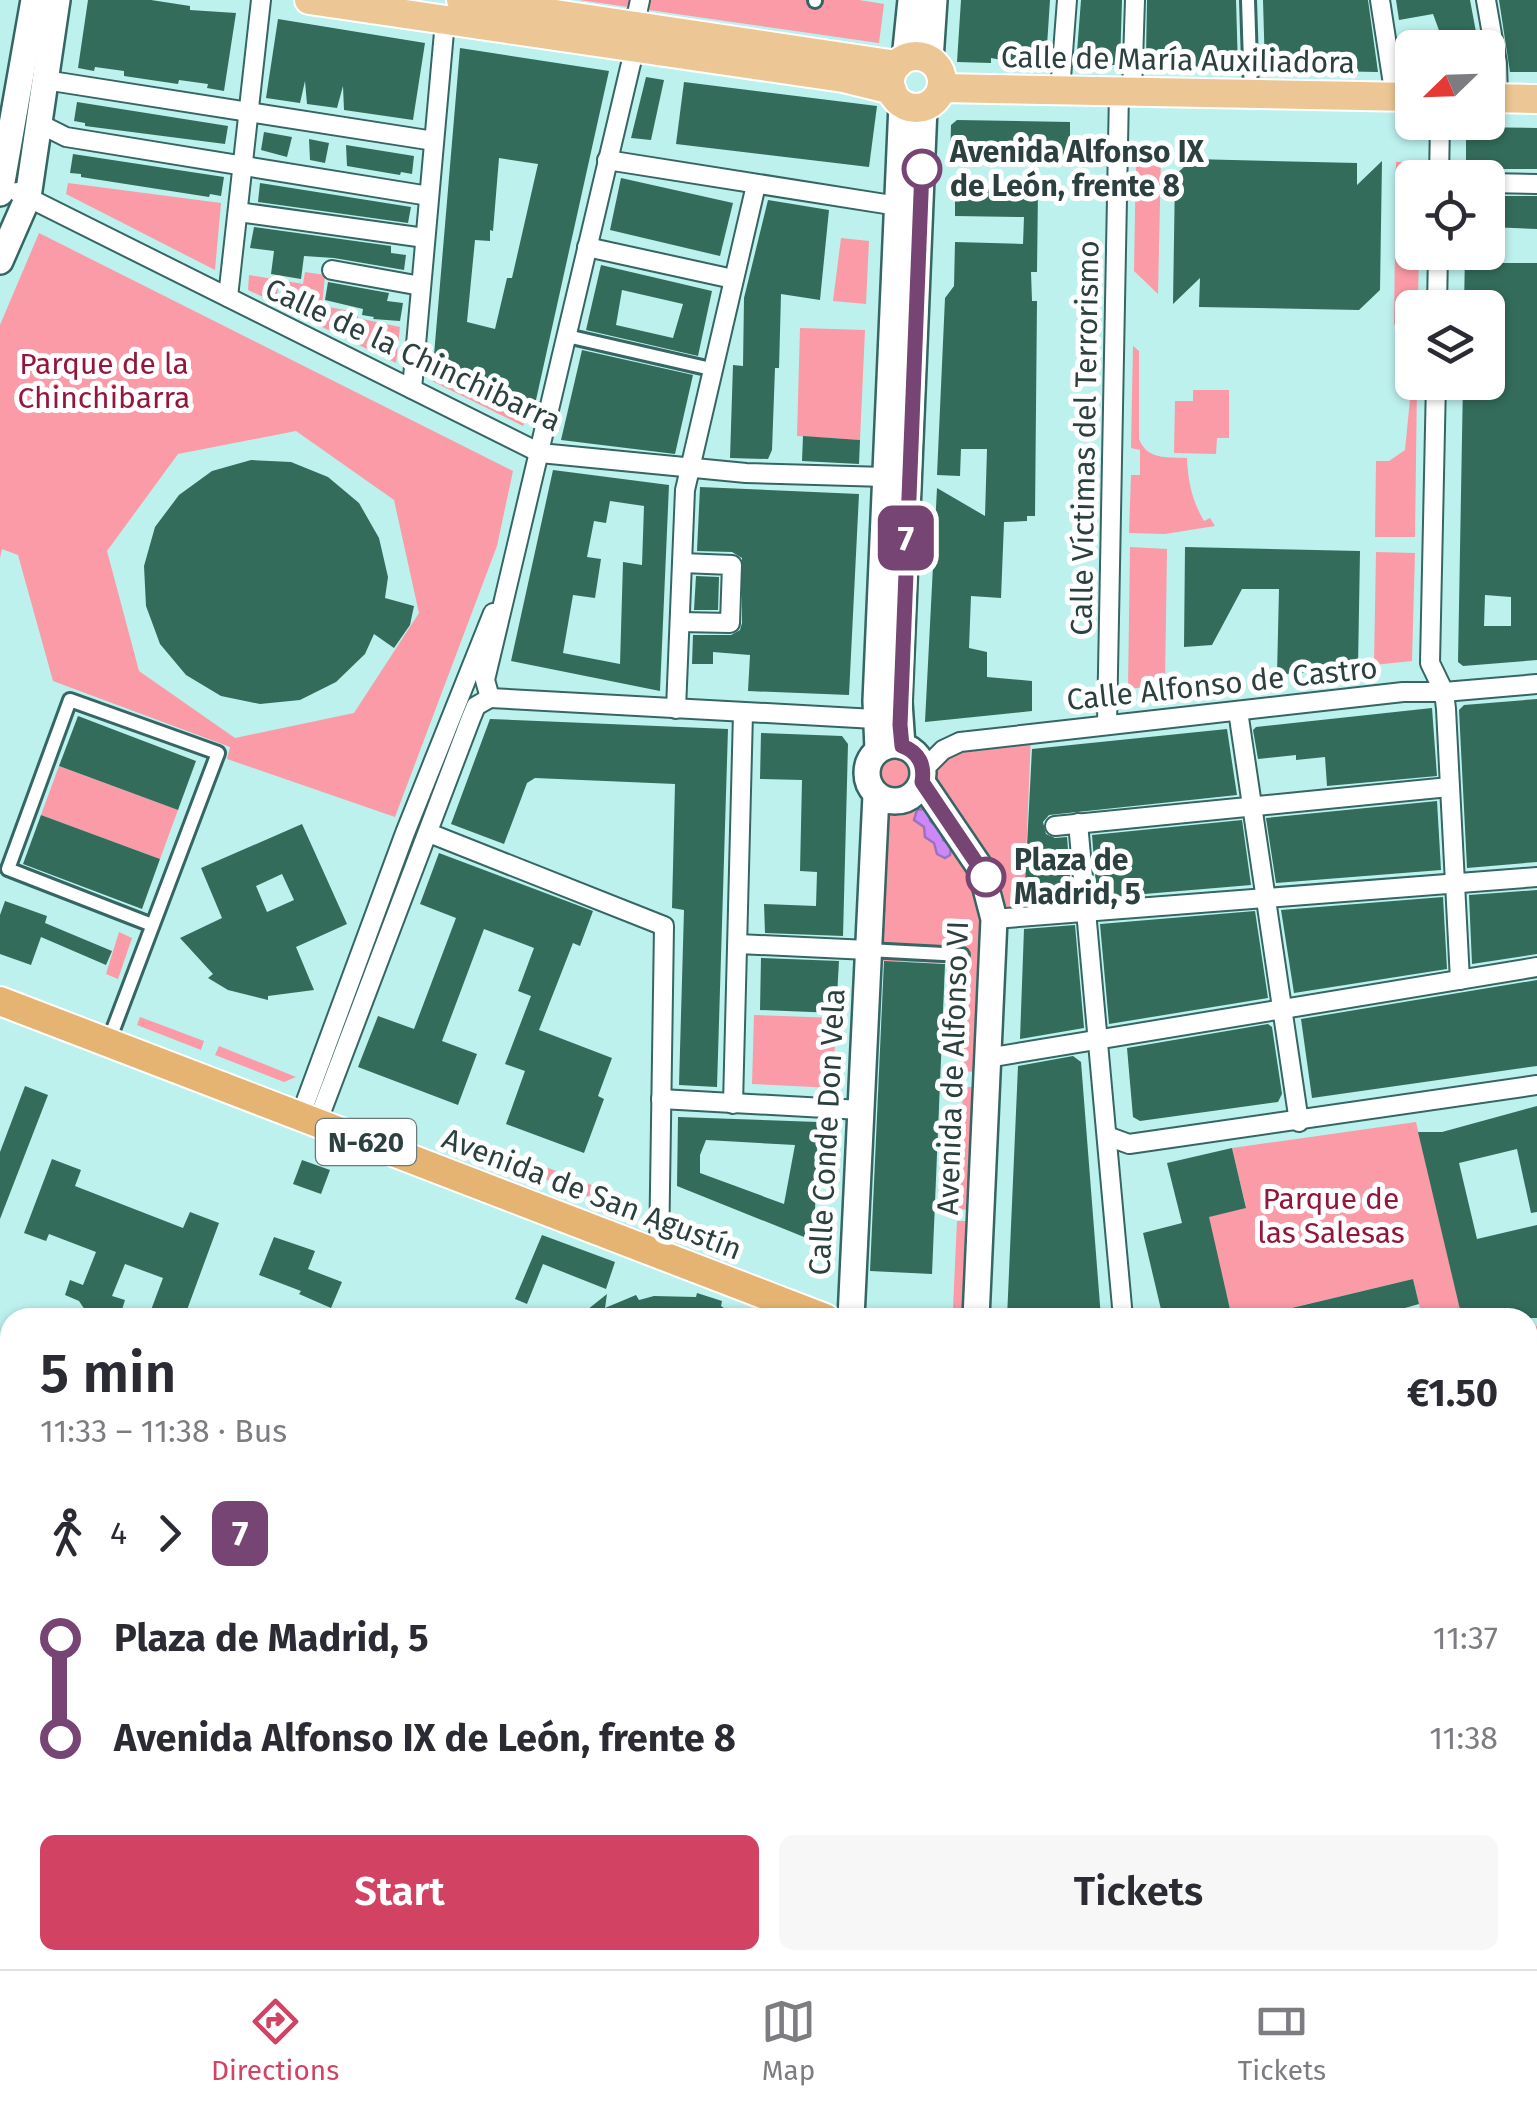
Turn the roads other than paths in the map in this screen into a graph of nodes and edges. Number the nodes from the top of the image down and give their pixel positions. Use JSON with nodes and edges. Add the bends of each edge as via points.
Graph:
{"nodes":[{"id":1,"x":34,"y":0,"type":"edge"},
{"id":2,"x":57,"y":0,"type":"edge"},
{"id":3,"x":261,"y":0,"type":"edge"},
{"id":4,"x":309,"y":0,"type":"edge"},
{"id":5,"x":910,"y":0,"type":"edge"},
{"id":6,"x":934,"y":0,"type":"edge"},
{"id":7,"x":1067,"y":0,"type":"edge"},
{"id":8,"x":1135,"y":0,"type":"edge"},
{"id":9,"x":1248,"y":0,"type":"edge"},
{"id":10,"x":1380,"y":0,"type":"edge"},
{"id":11,"x":1486,"y":0,"type":"edge"},
{"id":12,"x":453,"y":10,"type":"edge"},
{"id":13,"x":634,"y":26,"type":"edge"},
{"id":14,"x":1491,"y":30,"type":"edge"},
{"id":15,"x":1395,"y":61,"type":"edge"},
{"id":16,"x":45,"y":80,"type":"junction"},
{"id":17,"x":913,"y":82,"type":"junction"},
{"id":18,"x":1060,"y":91,"type":"junction"},
{"id":19,"x":1126,"y":92,"type":"junction"},
{"id":20,"x":1251,"y":94,"type":"junction"},
{"id":21,"x":1395,"y":97,"type":"edge"},
{"id":22,"x":1505,"y":98,"type":"edge"},
{"id":23,"x":1537,"y":99,"type":"edge"},
{"id":24,"x":249,"y":112,"type":"junction"},
{"id":25,"x":17,"y":120,"type":"edge"},
{"id":26,"x":434,"y":141,"type":"junction"},
{"id":27,"x":607,"y":160,"type":"junction"},
{"id":28,"x":243,"y":165,"type":"junction"},
{"id":29,"x":1505,"y":183,"type":"edge"},
{"id":30,"x":1537,"y":184,"type":"edge"},
{"id":31,"x":756,"y":185,"type":"junction"},
{"id":32,"x":2,"y":189,"type":"edge"},
{"id":33,"x":429,"y":196,"type":"junction"},
{"id":34,"x":28,"y":197,"type":"junction"},
{"id":35,"x":898,"y":206,"type":"junction"},
{"id":36,"x":238,"y":212,"type":"junction"},
{"id":37,"x":425,"y":238,"type":"junction"},
{"id":38,"x":587,"y":247,"type":"junction"},
{"id":39,"x":0,"y":261,"type":"edge"},
{"id":40,"x":332,"y":270,"type":"dead end"},
{"id":41,"x":733,"y":280,"type":"junction"},
{"id":42,"x":421,"y":286,"type":"junction"},
{"id":43,"x":228,"y":296,"type":"junction"},
{"id":44,"x":567,"y":336,"type":"junction"},
{"id":45,"x":712,"y":369,"type":"junction"},
{"id":46,"x":412,"y":389,"type":"junction"},
{"id":47,"x":1436,"y":400,"type":"edge"},
{"id":48,"x":540,"y":453,"type":"junction"},
{"id":49,"x":689,"y":469,"type":"junction"},
{"id":50,"x":886,"y":477,"type":"junction"},
{"id":51,"x":682,"y":563,"type":"junction"},
{"id":52,"x":512,"y":571,"type":"junction"},
{"id":53,"x":680,"y":622,"type":"junction"},
{"id":54,"x":1537,"y":684,"type":"edge"},
{"id":55,"x":1444,"y":692,"type":"junction"},
{"id":56,"x":490,"y":698,"type":"junction"},
{"id":57,"x":676,"y":709,"type":"junction"},
{"id":58,"x":1238,"y":711,"type":"junction"},
{"id":59,"x":743,"y":713,"type":"junction"},
{"id":60,"x":875,"y":719,"type":"junction"},
{"id":61,"x":1107,"y":724,"type":"junction"},
{"id":62,"x":890,"y":748,"type":"junction"},
{"id":63,"x":922,"y":776,"type":"junction"},
{"id":64,"x":1449,"y":788,"type":"junction"},
{"id":65,"x":876,"y":795,"type":"junction"},
{"id":66,"x":1252,"y":808,"type":"junction"},
{"id":67,"x":1078,"y":824,"type":"junction"},
{"id":68,"x":1054,"y":826,"type":"dead end"},
{"id":69,"x":428,"y":833,"type":"junction"},
{"id":70,"x":1537,"y":877,"type":"edge"},
{"id":71,"x":1456,"y":884,"type":"junction"},
{"id":72,"x":1266,"y":900,"type":"junction"},
{"id":73,"x":1086,"y":912,"type":"junction"},
{"id":74,"x":994,"y":919,"type":"junction"},
{"id":75,"x":152,"y":925,"type":"junction"},
{"id":76,"x":738,"y":944,"type":"junction"},
{"id":77,"x":868,"y":950,"type":"junction"},
{"id":78,"x":962,"y":955,"type":"dead end"},
{"id":79,"x":1537,"y":967,"type":"edge"},
{"id":80,"x":1460,"y":980,"type":"junction"},
{"id":81,"x":0,"y":1001,"type":"edge"},
{"id":82,"x":1282,"y":1009,"type":"junction"},
{"id":83,"x":1100,"y":1039,"type":"junction"},
{"id":84,"x":108,"y":1043,"type":"junction"},
{"id":85,"x":987,"y":1058,"type":"junction"},
{"id":86,"x":1537,"y":1085,"type":"edge"},
{"id":87,"x":661,"y":1099,"type":"junction"},
{"id":88,"x":733,"y":1104,"type":"junction"},
{"id":89,"x":861,"y":1110,"type":"junction"},
{"id":90,"x":309,"y":1120,"type":"junction"},
{"id":91,"x":1298,"y":1122,"type":"junction"},
{"id":92,"x":1107,"y":1136,"type":"junction"},
{"id":93,"x":659,"y":1254,"type":"junction"},
{"id":94,"x":799,"y":1308,"type":"edge"},
{"id":95,"x":851,"y":1308,"type":"edge"},
{"id":96,"x":976,"y":1308,"type":"edge"},
{"id":97,"x":1123,"y":1308,"type":"edge"}],
"edges":[{"from":1,"to":25,"type":"main road"},
{"from":2,"to":16,"type":"main road"},
{"from":3,"to":24,"type":"street"},
{"from":4,"to":12,"type":"main road","name":"Calle de María Auxiliadora"},
{"from":5,"to":17,"type":"main road"},
{"from":6,"to":17,"type":"main road"},
{"from":7,"to":18,"type":"street"},
{"from":8,"to":19,"type":"street","name":"Calle Víctimas del Terrorismo"},
{"from":9,"to":20,"type":"street"},
{"from":10,"to":15,"type":"street"},
{"from":11,"to":14,"type":"street"},
{"from":12,"to":13,"type":"main road","name":"Calle de María Auxiliadora"},
{"from":12,"to":26,"type":"street"},
{"from":13,"to":17,"type":"main road","name":"Calle de María Auxiliadora"},
{"from":13,"to":27,"type":"street"},
{"from":16,"to":24,"type":"street"},
{"from":16,"to":25,"type":"main road"},
{"from":17,"to":18,"type":"main road","name":"Calle de María Auxiliadora"},
{"from":17,"to":35,"type":"main road"},
{"from":17,"to":62,"type":"main road","via":[[899,702]]},
{"from":18,"to":19,"type":"main road","name":"Calle de María Auxiliadora"},
{"from":19,"to":20,"type":"main road","name":"Calle de María Auxiliadora"},
{"from":19,"to":61,"type":"street","name":"Calle Víctimas del Terrorismo"},
{"from":20,"to":21,"type":"main road","name":"Calle de María Auxiliadora"},
{"from":22,"to":23,"type":"main road"},
{"from":24,"to":26,"type":"street"},
{"from":24,"to":28,"type":"street"},
{"from":25,"to":28,"type":"street","via":[[66,136]]},
{"from":25,"to":32,"type":"main road"},
{"from":25,"to":34,"type":"main road"},
{"from":26,"to":33,"type":"street"},
{"from":27,"to":31,"type":"street"},
{"from":27,"to":38,"type":"street"},
{"from":28,"to":33,"type":"street"},
{"from":28,"to":36,"type":"street"},
{"from":29,"to":30,"type":"street"},
{"from":31,"to":35,"type":"street"},
{"from":31,"to":41,"type":"street"},
{"from":32,"to":34,"type":"street","name":"Calle de la Chinchibarra"},
{"from":33,"to":37,"type":"street"},
{"from":34,"to":39,"type":"main road"},
{"from":34,"to":43,"type":"street","name":"Calle de la Chinchibarra"},
{"from":35,"to":50,"type":"main road"},
{"from":36,"to":37,"type":"street"},
{"from":36,"to":43,"type":"street"},
{"from":37,"to":42,"type":"street"},
{"from":38,"to":41,"type":"street"},
{"from":38,"to":44,"type":"street"},
{"from":40,"to":42,"type":"street"},
{"from":41,"to":45,"type":"street"},
{"from":42,"to":46,"type":"street"},
{"from":43,"to":46,"type":"street","name":"Calle de la Chinchibarra"},
{"from":44,"to":45,"type":"street"},
{"from":44,"to":48,"type":"street"},
{"from":45,"to":49,"type":"street"},
{"from":46,"to":48,"type":"street","name":"Calle de la Chinchibarra"},
{"from":47,"to":55,"type":"street","via":[[1430,664]]},
{"from":48,"to":49,"type":"street","name":"Calle de la Chinchibarra"},
{"from":48,"to":52,"type":"street"},
{"from":49,"to":50,"type":"street","name":"Calle de la Chinchibarra"},
{"from":49,"to":51,"type":"street"},
{"from":50,"to":60,"type":"main road"},
{"from":51,"to":53,"type":"street"},
{"from":51,"to":53,"type":"street","via":[[732,565],[732,584],[730,624]]},
{"from":52,"to":56,"type":"street","via":[[485,680]]},
{"from":52,"to":90,"type":"street","via":[[405,833]]},
{"from":53,"to":57,"type":"street"},
{"from":54,"to":55,"type":"street","name":"Calle Alfonso de Castro"},
{"from":55,"to":58,"type":"street","name":"Calle Alfonso de Castro"},
{"from":55,"to":64,"type":"street"},
{"from":56,"to":57,"type":"street"},
{"from":56,"to":69,"type":"street","via":[[476,706]]},
{"from":57,"to":59,"type":"street"},
{"from":58,"to":61,"type":"street","name":"Calle Alfonso de Castro"},
{"from":58,"to":66,"type":"street"},
{"from":59,"to":60,"type":"street"},
{"from":59,"to":76,"type":"street"},
{"from":60,"to":62,"type":"main road"},
{"from":61,"to":63,"type":"street","name":"Calle Alfonso de Castro","via":[[960,742],[943,750]]},
{"from":62,"to":63,"type":"main road","via":[[918,758]]},
{"from":62,"to":65,"type":"main road","via":[[866,767]]},
{"from":63,"to":65,"type":"main road","via":[[918,790],[902,801]]},
{"from":63,"to":74,"type":"main road","name":"Avenida de Alfonso VI","via":[[982,868]]},
{"from":64,"to":66,"type":"street"},
{"from":64,"to":71,"type":"street"},
{"from":65,"to":77,"type":"main road","name":"Calle Conde Don Vela"},
{"from":66,"to":67,"type":"street"},
{"from":66,"to":72,"type":"street"},
{"from":67,"to":68,"type":"street"},
{"from":67,"to":73,"type":"street"},
{"from":69,"to":87,"type":"street","via":[[664,926]]},
{"from":69,"to":90,"type":"street"},
{"from":70,"to":71,"type":"street"},
{"from":71,"to":72,"type":"street"},
{"from":71,"to":80,"type":"street"},
{"from":72,"to":73,"type":"street"},
{"from":72,"to":82,"type":"street"},
{"from":73,"to":74,"type":"street"},
{"from":73,"to":83,"type":"street"},
{"from":74,"to":85,"type":"main road","name":"Avenida de Alfonso VI"},
{"from":75,"to":75,"type":"street","via":[[218,753],[70,700],[8,869]]},
{"from":75,"to":84,"type":"street"},
{"from":76,"to":77,"type":"street"},
{"from":76,"to":88,"type":"street"},
{"from":77,"to":78,"type":"street"},
{"from":77,"to":89,"type":"main road","name":"Calle Conde Don Vela"},
{"from":79,"to":80,"type":"street"},
{"from":80,"to":82,"type":"street"},
{"from":81,"to":84,"type":"highway","name":"Avenida de San Agustín","number":"N-620"},
{"from":82,"to":83,"type":"street"},
{"from":82,"to":91,"type":"street"},
{"from":83,"to":85,"type":"street"},
{"from":83,"to":92,"type":"street"},
{"from":84,"to":90,"type":"highway","name":"Avenida de San Agustín","number":"N-620"},
{"from":85,"to":96,"type":"main road","name":"Avenida de Alfonso VI"},
{"from":86,"to":91,"type":"street"},
{"from":87,"to":88,"type":"street"},
{"from":87,"to":93,"type":"street"},
{"from":88,"to":89,"type":"street"},
{"from":89,"to":95,"type":"main road","name":"Calle Conde Don Vela"},
{"from":90,"to":93,"type":"highway","name":"Avenida de San Agustín","number":"N-620"},
{"from":91,"to":92,"type":"street","via":[[1129,1144]]},
{"from":92,"to":97,"type":"street"},
{"from":93,"to":94,"type":"highway","name":"Avenida de San Agustín","number":"N-620"}]}
